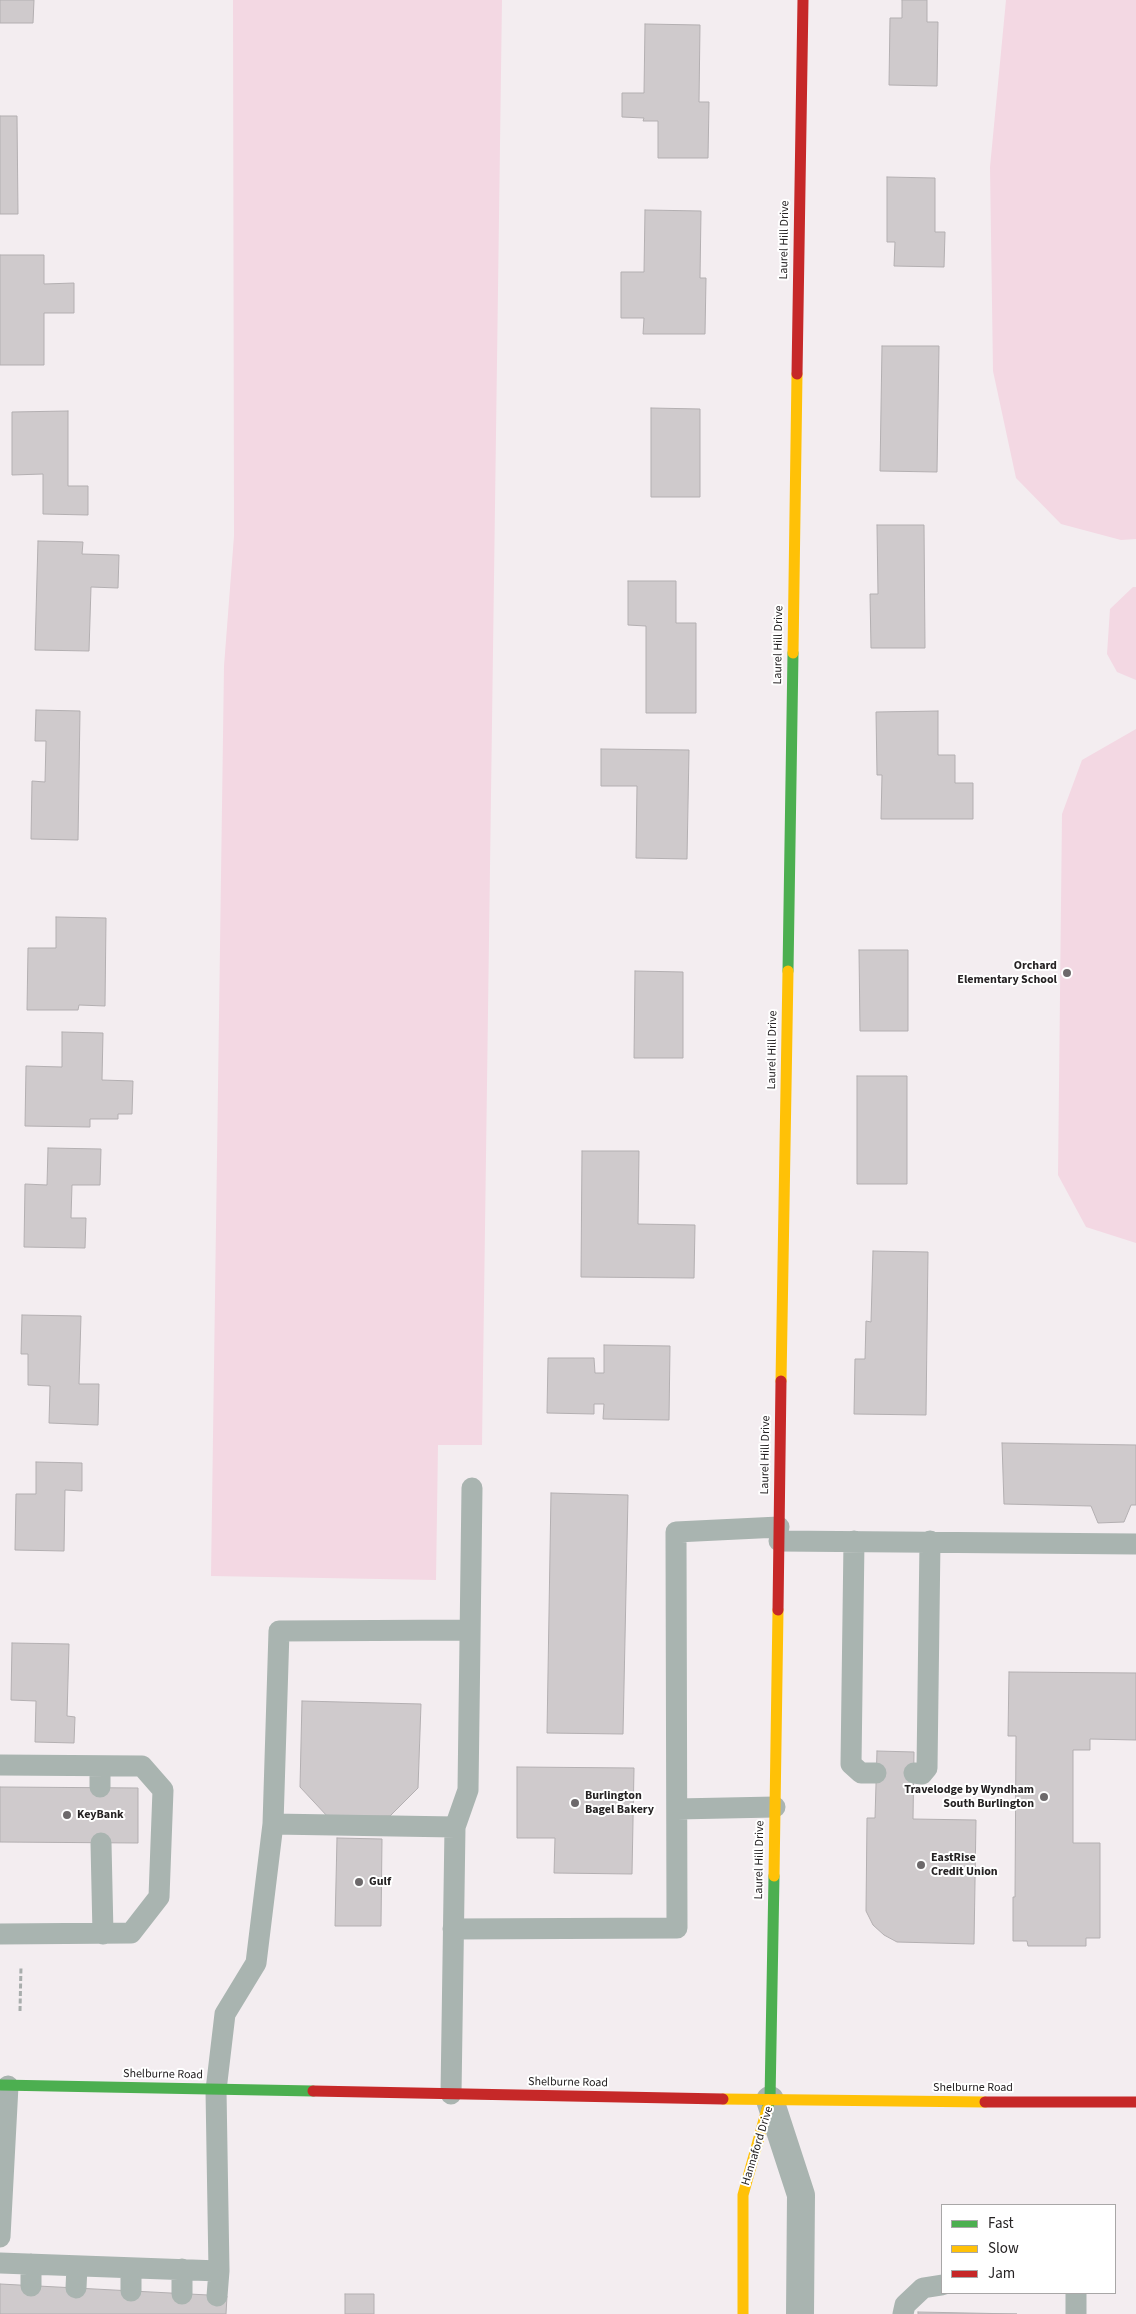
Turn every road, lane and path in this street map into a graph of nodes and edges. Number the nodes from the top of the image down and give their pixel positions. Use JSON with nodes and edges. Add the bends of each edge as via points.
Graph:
{"nodes":[{"id":1,"x":802,"y":0,"type":"edge"},
{"id":2,"x":472,"y":1488,"type":"dead end"},
{"id":3,"x":779,"y":1534,"type":"junction"},
{"id":4,"x":854,"y":1541,"type":"junction"},
{"id":5,"x":930,"y":1542,"type":"junction"},
{"id":6,"x":1136,"y":1544,"type":"edge"},
{"id":7,"x":470,"y":1630,"type":"junction"},
{"id":8,"x":0,"y":1765,"type":"edge"},
{"id":9,"x":100,"y":1766,"type":"junction"},
{"id":10,"x":876,"y":1773,"type":"dead end"},
{"id":11,"x":914,"y":1773,"type":"dead end"},
{"id":12,"x":100,"y":1787,"type":"dead end"},
{"id":13,"x":775,"y":1807,"type":"junction"},
{"id":14,"x":677,"y":1809,"type":"junction"},
{"id":15,"x":273,"y":1824,"type":"junction"},
{"id":16,"x":455,"y":1826,"type":"junction"},
{"id":17,"x":102,"y":1842,"type":"dead end"},
{"id":18,"x":453,"y":1930,"type":"junction"},
{"id":19,"x":0,"y":1934,"type":"edge"},
{"id":20,"x":22,"y":1934,"type":"junction"},
{"id":21,"x":103,"y":1934,"type":"junction"},
{"id":22,"x":20,"y":2011,"type":"dead end"},
{"id":23,"x":4,"y":2086,"type":"edge"},
{"id":24,"x":216,"y":2090,"type":"junction"},
{"id":25,"x":451,"y":2094,"type":"junction"},
{"id":26,"x":770,"y":2100,"type":"junction"},
{"id":27,"x":1136,"y":2102,"type":"edge"},
{"id":28,"x":0,"y":2236,"type":"edge"},
{"id":29,"x":0,"y":2263,"type":"edge"},
{"id":30,"x":31,"y":2264,"type":"junction"},
{"id":31,"x":78,"y":2266,"type":"junction"},
{"id":32,"x":131,"y":2268,"type":"junction"},
{"id":33,"x":182,"y":2269,"type":"junction"},
{"id":34,"x":219,"y":2271,"type":"junction"},
{"id":35,"x":941,"y":2285,"type":"edge"},
{"id":36,"x":31,"y":2286,"type":"dead end"},
{"id":37,"x":76,"y":2288,"type":"dead end"},
{"id":38,"x":132,"y":2291,"type":"dead end"},
{"id":39,"x":182,"y":2294,"type":"dead end"},
{"id":40,"x":1076,"y":2294,"type":"edge"},
{"id":41,"x":217,"y":2296,"type":"dead end"},
{"id":42,"x":743,"y":2314,"type":"edge"},
{"id":43,"x":800,"y":2314,"type":"edge"},
{"id":44,"x":903,"y":2314,"type":"edge"},
{"id":45,"x":1076,"y":2314,"type":"edge"}],
"edges":[{"from":1,"to":3,"type":"main road","name":"Laurel Hill Drive"},
{"from":2,"to":7,"type":"lane"},
{"from":3,"to":4,"type":"lane"},
{"from":3,"to":13,"type":"main road","name":"Laurel Hill Drive"},
{"from":3,"to":14,"type":"lane","via":[[676,1532]]},
{"from":4,"to":5,"type":"lane"},
{"from":4,"to":10,"type":"lane","via":[[851,1764],[861,1773]]},
{"from":5,"to":6,"type":"lane"},
{"from":5,"to":11,"type":"lane","via":[[927,1768],[922,1774]]},
{"from":7,"to":15,"type":"lane","via":[[279,1631]]},
{"from":7,"to":16,"type":"lane","via":[[468,1790]]},
{"from":8,"to":9,"type":"lane"},
{"from":9,"to":12,"type":"lane"},
{"from":9,"to":21,"type":"lane","via":[[142,1766],[163,1790],[159,1897],[131,1933]]},
{"from":13,"to":14,"type":"lane"},
{"from":13,"to":26,"type":"main road","name":"Laurel Hill Drive"},
{"from":14,"to":18,"type":"lane","via":[[677,1928]]},
{"from":15,"to":16,"type":"lane"},
{"from":15,"to":24,"type":"lane","via":[[256,1964],[225,2014]]},
{"from":16,"to":18,"type":"lane"},
{"from":17,"to":21,"type":"lane"},
{"from":18,"to":25,"type":"lane"},
{"from":19,"to":20,"type":"lane"},
{"from":20,"to":21,"type":"lane"},
{"from":20,"to":22,"type":"path"},
{"from":23,"to":24,"type":"main road","name":"Shelburne Road"},
{"from":23,"to":28,"type":"lane"},
{"from":24,"to":25,"type":"main road","name":"Shelburne Road"},
{"from":24,"to":34,"type":"lane"},
{"from":25,"to":26,"type":"main road","name":"Shelburne Road"},
{"from":26,"to":27,"type":"main road","name":"Shelburne Road"},
{"from":26,"to":42,"type":"main road","name":"Hannaford Drive","via":[[743,2195]]},
{"from":26,"to":43,"type":"street","name":"Hannaford Drive","via":[[801,2195]]},
{"from":29,"to":30,"type":"lane"},
{"from":30,"to":31,"type":"lane"},
{"from":30,"to":36,"type":"lane"},
{"from":31,"to":32,"type":"lane"},
{"from":31,"to":37,"type":"lane"},
{"from":32,"to":33,"type":"lane"},
{"from":32,"to":38,"type":"lane"},
{"from":33,"to":34,"type":"lane"},
{"from":33,"to":39,"type":"lane"},
{"from":34,"to":41,"type":"lane"},
{"from":35,"to":44,"type":"lane","via":[[923,2288],[905,2306]]},
{"from":40,"to":45,"type":"lane"}]}
